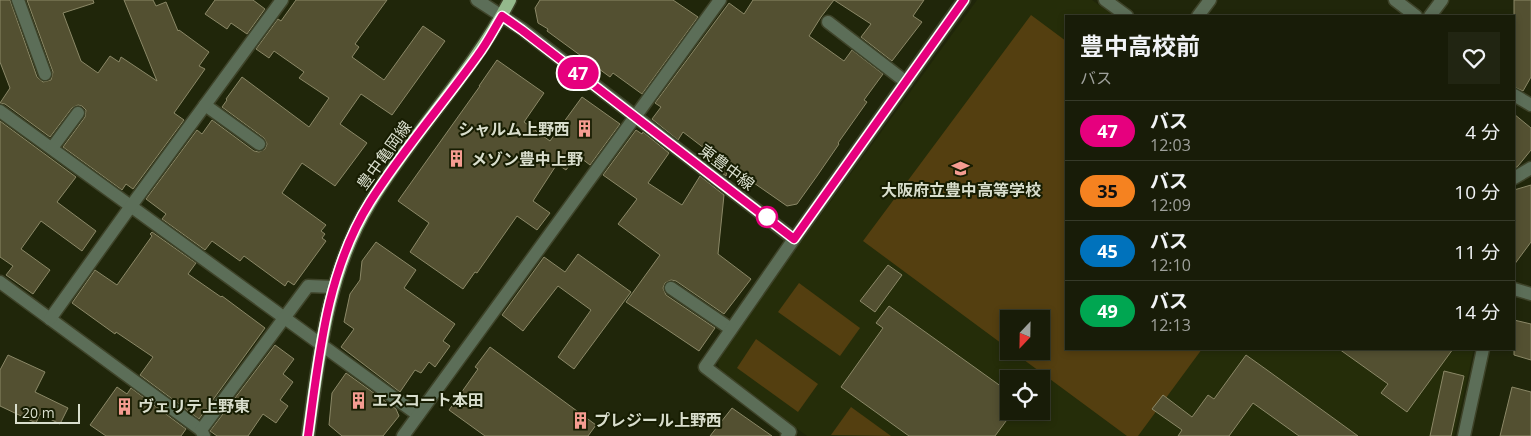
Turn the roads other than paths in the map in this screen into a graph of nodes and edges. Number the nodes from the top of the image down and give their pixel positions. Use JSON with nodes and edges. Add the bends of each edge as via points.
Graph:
{"nodes":[{"id":1,"x":18,"y":0,"type":"edge"},
{"id":2,"x":282,"y":0,"type":"edge"},
{"id":3,"x":477,"y":0,"type":"edge"},
{"id":4,"x":510,"y":0,"type":"edge"},
{"id":5,"x":720,"y":0,"type":"edge"},
{"id":6,"x":964,"y":0,"type":"edge"},
{"id":7,"x":1105,"y":0,"type":"edge"},
{"id":8,"x":1210,"y":0,"type":"edge"},
{"id":9,"x":1395,"y":0,"type":"edge"},
{"id":10,"x":1442,"y":0,"type":"edge"},
{"id":11,"x":1126,"y":15,"type":"edge"},
{"id":12,"x":1199,"y":15,"type":"edge"},
{"id":13,"x":1415,"y":15,"type":"edge"},
{"id":14,"x":1431,"y":15,"type":"edge"},
{"id":15,"x":502,"y":16,"type":"junction"},
{"id":16,"x":828,"y":22,"type":"dead end"},
{"id":17,"x":45,"y":74,"type":"dead end"},
{"id":18,"x":906,"y":82,"type":"junction"},
{"id":19,"x":1515,"y":96,"type":"edge"},
{"id":20,"x":205,"y":105,"type":"junction"},
{"id":21,"x":1531,"y":105,"type":"edge"},
{"id":22,"x":0,"y":110,"type":"edge"},
{"id":23,"x":78,"y":113,"type":"dead end"},
{"id":24,"x":635,"y":117,"type":"junction"},
{"id":25,"x":260,"y":144,"type":"dead end"},
{"id":26,"x":52,"y":148,"type":"junction"},
{"id":27,"x":1531,"y":168,"type":"edge"},
{"id":28,"x":1515,"y":177,"type":"edge"},
{"id":29,"x":131,"y":206,"type":"junction"},
{"id":30,"x":794,"y":239,"type":"junction"},
{"id":31,"x":0,"y":282,"type":"edge"},
{"id":32,"x":333,"y":287,"type":"junction"},
{"id":33,"x":671,"y":288,"type":"dead end"},
{"id":34,"x":1515,"y":289,"type":"edge"},
{"id":35,"x":1531,"y":294,"type":"edge"},
{"id":36,"x":284,"y":317,"type":"junction"},
{"id":37,"x":50,"y":319,"type":"junction"},
{"id":38,"x":731,"y":330,"type":"junction"},
{"id":39,"x":321,"y":344,"type":"junction"},
{"id":40,"x":1483,"y":350,"type":"edge"},
{"id":41,"x":418,"y":415,"type":"junction"},
{"id":42,"x":203,"y":433,"type":"edge"},
{"id":43,"x":791,"y":435,"type":"edge"},
{"id":44,"x":308,"y":436,"type":"edge"},
{"id":45,"x":403,"y":436,"type":"edge"},
{"id":46,"x":1464,"y":436,"type":"edge"}],
"edges":[{"from":1,"to":17,"type":"street"},
{"from":2,"to":20,"type":"street"},
{"from":3,"to":15,"type":"street","name":"東豊中線"},
{"from":4,"to":15,"type":"main road","name":"豊中亀岡線"},
{"from":5,"to":24,"type":"street"},
{"from":6,"to":18,"type":"street"},
{"from":7,"to":11,"type":"street"},
{"from":8,"to":12,"type":"street"},
{"from":9,"to":13,"type":"street"},
{"from":10,"to":14,"type":"street"},
{"from":15,"to":24,"type":"street","name":"東豊中線"},
{"from":15,"to":32,"type":"main road","name":"豊中亀岡線","via":[[479,54],[369,203]]},
{"from":16,"to":18,"type":"street"},
{"from":18,"to":30,"type":"street"},
{"from":19,"to":21,"type":"street"},
{"from":20,"to":25,"type":"street"},
{"from":20,"to":29,"type":"street"},
{"from":22,"to":26,"type":"street"},
{"from":23,"to":26,"type":"street"},
{"from":24,"to":30,"type":"street","name":"東豊中線"},
{"from":24,"to":41,"type":"street"},
{"from":26,"to":29,"type":"street"},
{"from":27,"to":28,"type":"street"},
{"from":29,"to":36,"type":"street"},
{"from":29,"to":37,"type":"street"},
{"from":30,"to":38,"type":"street"},
{"from":31,"to":37,"type":"street"},
{"from":32,"to":36,"type":"street","via":[[308,286]]},
{"from":32,"to":39,"type":"main road","name":"豊中亀岡線"},
{"from":33,"to":38,"type":"street"},
{"from":34,"to":35,"type":"street"},
{"from":36,"to":39,"type":"street"},
{"from":36,"to":42,"type":"street"},
{"from":37,"to":42,"type":"street"},
{"from":38,"to":43,"type":"street","via":[[705,367]]},
{"from":39,"to":41,"type":"street"},
{"from":39,"to":44,"type":"main road","name":"豊中亀岡線"},
{"from":40,"to":46,"type":"street"},
{"from":41,"to":45,"type":"street"}]}
